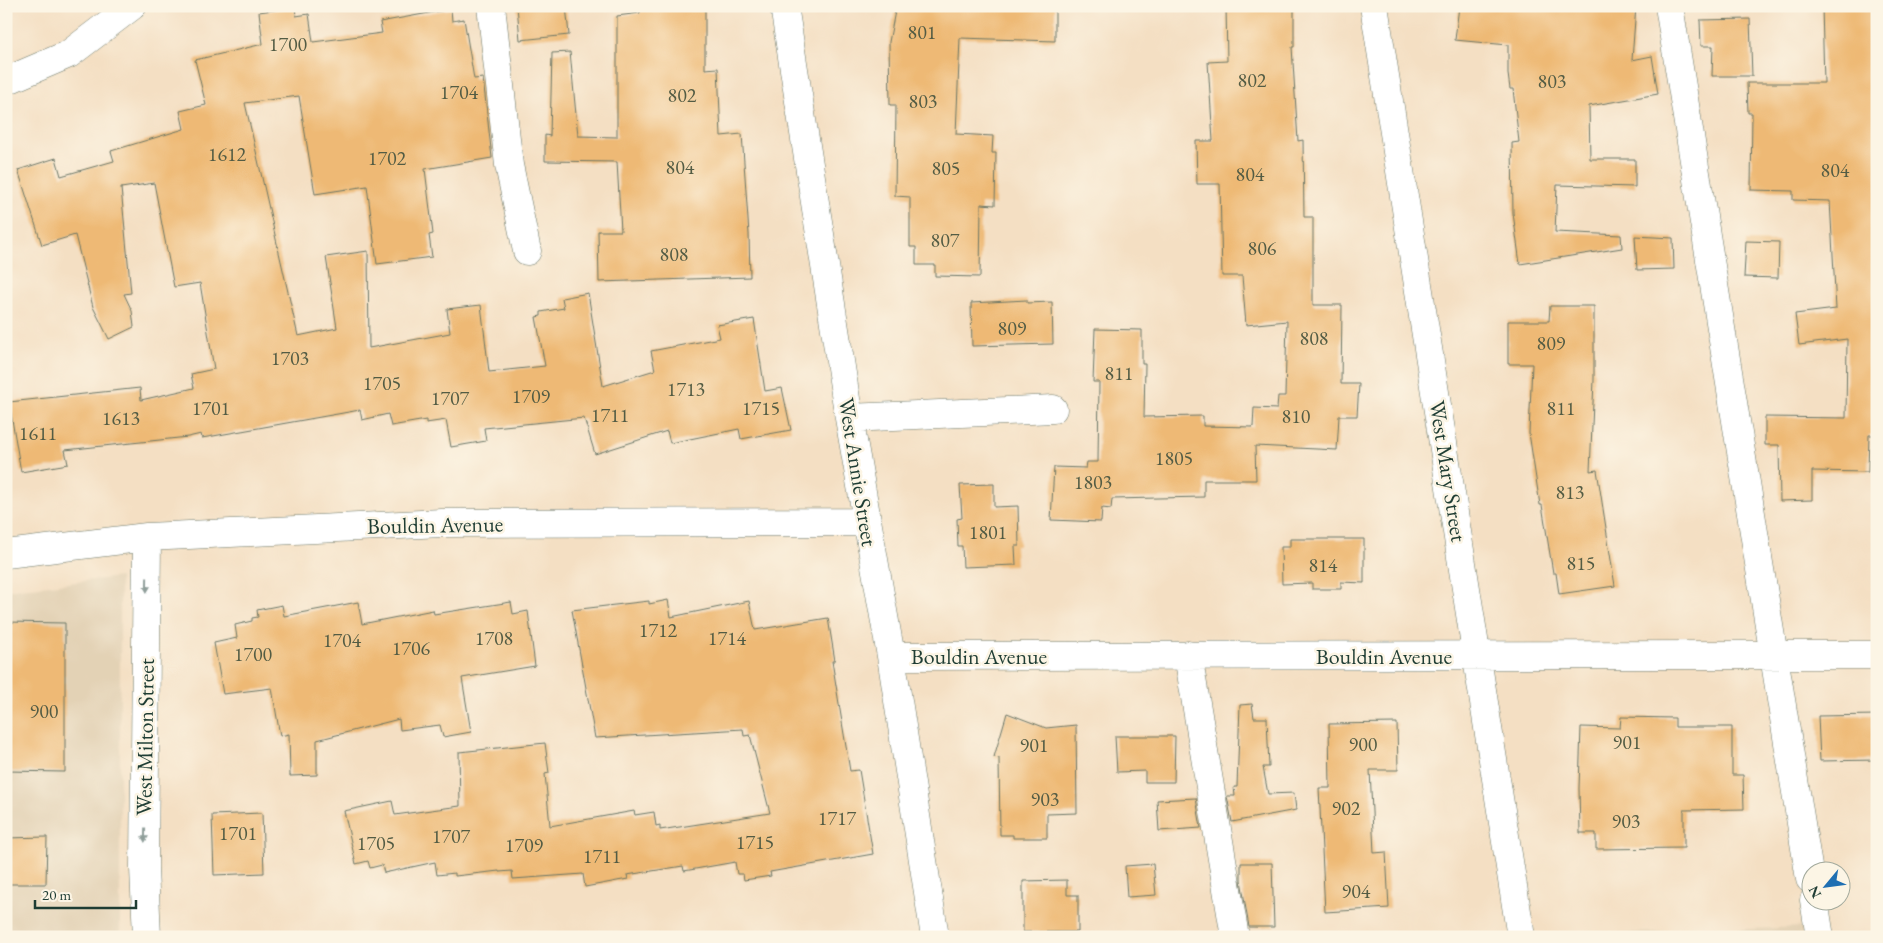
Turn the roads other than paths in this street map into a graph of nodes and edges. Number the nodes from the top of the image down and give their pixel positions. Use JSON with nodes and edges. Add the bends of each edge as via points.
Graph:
{"nodes":[{"id":1,"x":132,"y":6,"type":"edge"},
{"id":2,"x":491,"y":6,"type":"edge"},
{"id":3,"x":784,"y":6,"type":"edge"},
{"id":4,"x":1374,"y":6,"type":"edge"},
{"id":5,"x":1669,"y":6,"type":"edge"},
{"id":6,"x":6,"y":81,"type":"edge"},
{"id":7,"x":527,"y":251,"type":"dead end"},
{"id":8,"x":1052,"y":409,"type":"dead end"},
{"id":9,"x":849,"y":418,"type":"junction"},
{"id":10,"x":866,"y":522,"type":"junction"},
{"id":11,"x":147,"y":537,"type":"junction"},
{"id":12,"x":6,"y":554,"type":"edge"},
{"id":13,"x":1877,"y":654,"type":"edge"},
{"id":14,"x":1188,"y":655,"type":"junction"},
{"id":15,"x":1773,"y":655,"type":"junction"},
{"id":16,"x":891,"y":656,"type":"junction"},
{"id":17,"x":1477,"y":656,"type":"junction"},
{"id":18,"x":1807,"y":860,"type":"edge"},
{"id":19,"x":1816,"y":910,"type":"edge"},
{"id":20,"x":147,"y":937,"type":"edge"},
{"id":21,"x":935,"y":937,"type":"edge"},
{"id":22,"x":1235,"y":937,"type":"edge"},
{"id":23,"x":1521,"y":937,"type":"edge"},
{"id":24,"x":1820,"y":937,"type":"edge"}],
"edges":[{"from":1,"to":6,"type":"street","via":[[69,54]]},
{"from":2,"to":7,"type":"street","via":[[509,165]]},
{"from":3,"to":9,"type":"street","name":"West Annie Street"},
{"from":4,"to":17,"type":"street","name":"West Mary Street"},
{"from":5,"to":15,"type":"street"},
{"from":8,"to":9,"type":"street"},
{"from":9,"to":10,"type":"street","name":"West Annie Street"},
{"from":10,"to":11,"type":"street","name":"Bouldin Avenue","via":[[442,522]]},
{"from":10,"to":16,"type":"street","name":"West Annie Street"},
{"from":11,"to":12,"type":"street","name":"Bouldin Avenue"},
{"from":11,"to":20,"type":"street","name":"West Milton Street","one_way":true,"via":[[144,868]]},
{"from":13,"to":15,"type":"street","name":"Bouldin Avenue"},
{"from":14,"to":16,"type":"street","name":"Bouldin Avenue"},
{"from":14,"to":17,"type":"street","name":"Bouldin Avenue"},
{"from":14,"to":22,"type":"street"},
{"from":15,"to":17,"type":"street","name":"Bouldin Avenue"},
{"from":15,"to":18,"type":"street"},
{"from":16,"to":21,"type":"street","name":"West Annie Street"},
{"from":17,"to":23,"type":"street","name":"West Mary Street"},
{"from":19,"to":24,"type":"street"}]}
